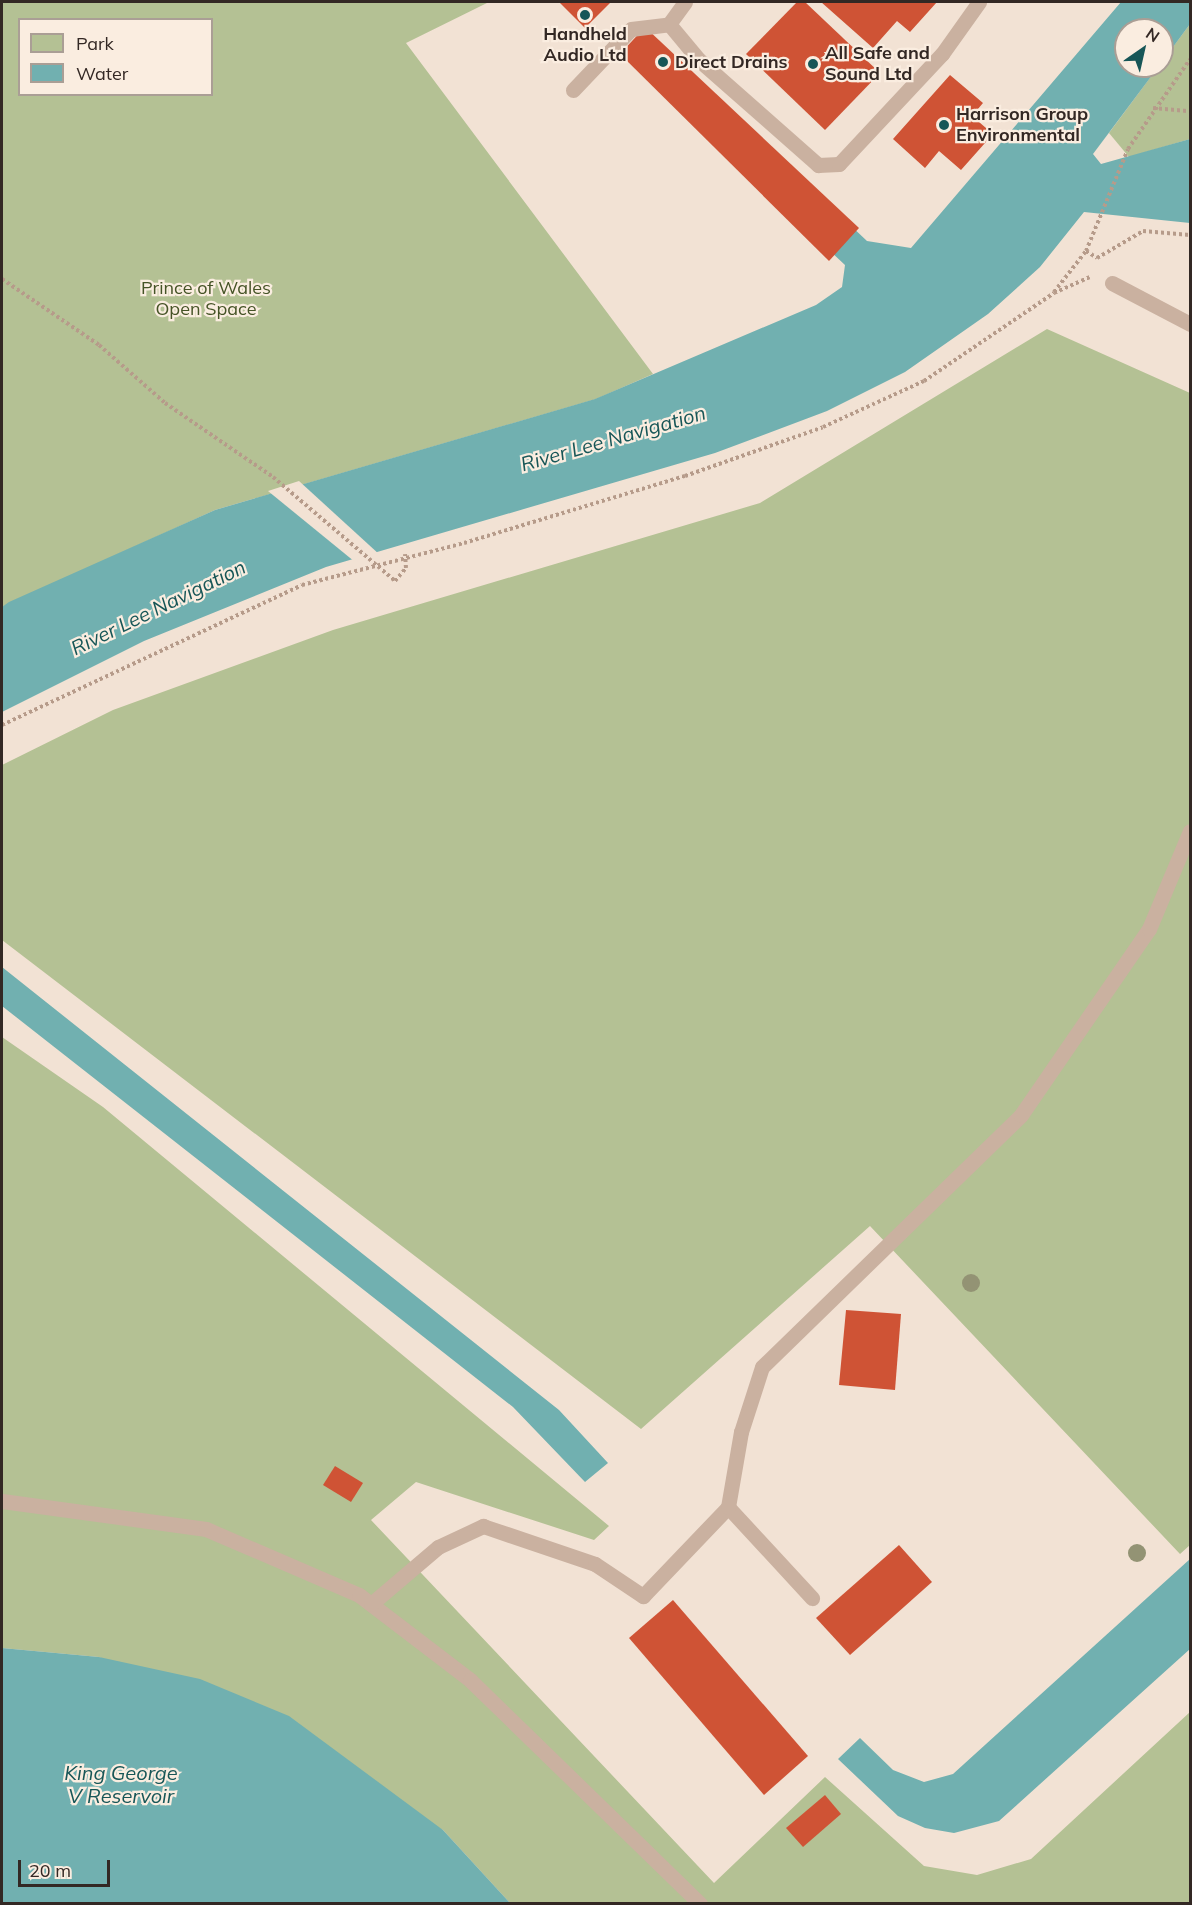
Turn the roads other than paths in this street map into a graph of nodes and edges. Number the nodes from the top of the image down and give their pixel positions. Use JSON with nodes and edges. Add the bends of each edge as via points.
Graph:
{"nodes":[{"id":1,"x":685,"y":2,"type":"edge"},
{"id":2,"x":979,"y":2,"type":"edge"},
{"id":3,"x":669,"y":24,"type":"junction"},
{"id":4,"x":573,"y":90,"type":"dead end"},
{"id":5,"x":1112,"y":283,"type":"dead end"},
{"id":6,"x":1191,"y":324,"type":"edge"},
{"id":7,"x":1191,"y":831,"type":"edge"},
{"id":8,"x":2,"y":1501,"type":"edge"},
{"id":9,"x":728,"y":1507,"type":"junction"},
{"id":10,"x":812,"y":1598,"type":"dead end"},
{"id":11,"x":371,"y":1604,"type":"junction"},
{"id":12,"x":700,"y":1904,"type":"edge"}],
"edges":[{"from":1,"to":3,"type":"lane"},
{"from":2,"to":3,"type":"lane","via":[[942,54],[838,164],[818,165],[785,138],[699,60]]},
{"from":3,"to":4,"type":"lane","via":[[631,29]]},
{"from":5,"to":6,"type":"lane"},
{"from":7,"to":9,"type":"lane","via":[[1149,928],[1021,1115],[762,1367],[741,1432]]},
{"from":8,"to":11,"type":"lane","via":[[206,1529]]},
{"from":9,"to":10,"type":"lane"},
{"from":9,"to":11,"type":"lane","via":[[643,1596],[595,1564],[483,1526],[438,1547]]},
{"from":11,"to":12,"type":"lane","via":[[470,1680]]}]}
